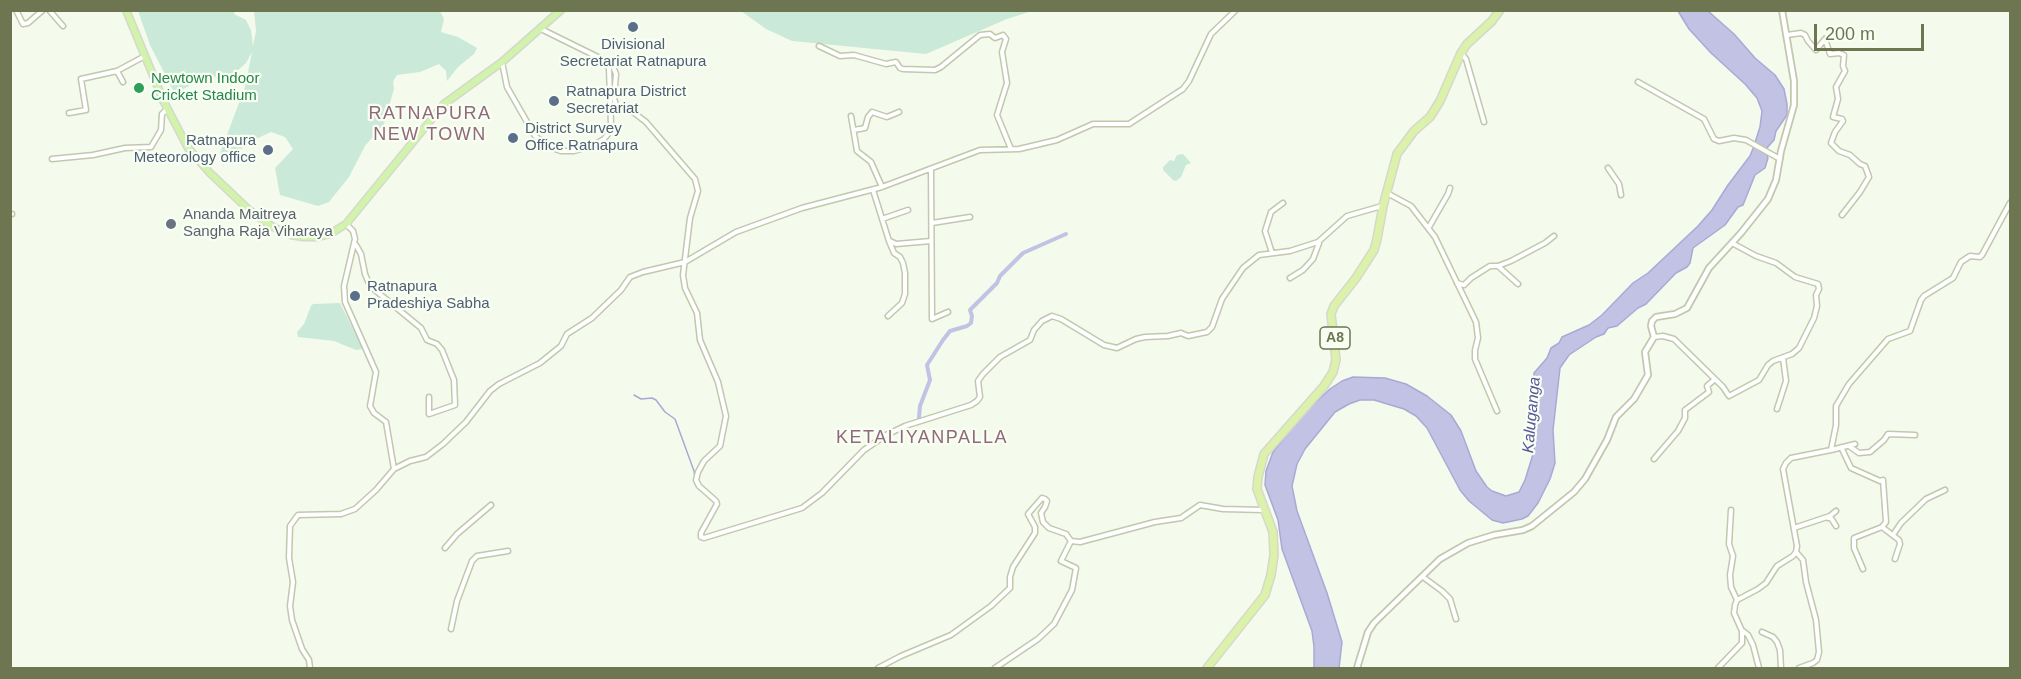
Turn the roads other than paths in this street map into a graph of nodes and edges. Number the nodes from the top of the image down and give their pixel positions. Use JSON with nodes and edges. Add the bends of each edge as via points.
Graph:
{"nodes":[{"id":1,"x":16,"y":10,"type":"edge"},
{"id":2,"x":43,"y":10,"type":"edge"},
{"id":3,"x":49,"y":10,"type":"edge"},
{"id":4,"x":126,"y":10,"type":"edge"},
{"id":5,"x":561,"y":10,"type":"edge"},
{"id":6,"x":1236,"y":10,"type":"edge"},
{"id":7,"x":1500,"y":10,"type":"edge"},
{"id":8,"x":1782,"y":10,"type":"edge"},
{"id":9,"x":63,"y":26,"type":"dead end"},
{"id":10,"x":542,"y":29,"type":"junction"},
{"id":11,"x":1787,"y":35,"type":"junction"},
{"id":12,"x":819,"y":46,"type":"dead end"},
{"id":13,"x":1461,"y":53,"type":"junction"},
{"id":14,"x":145,"y":56,"type":"junction"},
{"id":15,"x":502,"y":62,"type":"junction"},
{"id":16,"x":607,"y":62,"type":"junction"},
{"id":17,"x":117,"y":71,"type":"junction"},
{"id":18,"x":123,"y":82,"type":"dead end"},
{"id":19,"x":1638,"y":82,"type":"dead end"},
{"id":20,"x":167,"y":109,"type":"junction"},
{"id":21,"x":899,"y":112,"type":"dead end"},
{"id":22,"x":69,"y":113,"type":"dead end"},
{"id":23,"x":851,"y":116,"type":"dead end"},
{"id":24,"x":1484,"y":122,"type":"dead end"},
{"id":25,"x":854,"y":130,"type":"junction"},
{"id":26,"x":1011,"y":150,"type":"junction"},
{"id":27,"x":52,"y":159,"type":"dead end"},
{"id":28,"x":1780,"y":159,"type":"junction"},
{"id":29,"x":1608,"y":168,"type":"dead end"},
{"id":30,"x":931,"y":169,"type":"junction"},
{"id":31,"x":882,"y":187,"type":"junction"},
{"id":32,"x":1450,"y":188,"type":"dead end"},
{"id":33,"x":873,"y":190,"type":"junction"},
{"id":34,"x":1386,"y":192,"type":"junction"},
{"id":35,"x":1622,"y":195,"type":"dead end"},
{"id":36,"x":1283,"y":203,"type":"dead end"},
{"id":37,"x":2010,"y":203,"type":"edge"},
{"id":38,"x":1383,"y":206,"type":"junction"},
{"id":39,"x":908,"y":210,"type":"dead end"},
{"id":40,"x":1842,"y":215,"type":"dead end"},
{"id":41,"x":970,"y":217,"type":"dead end"},
{"id":42,"x":882,"y":219,"type":"junction"},
{"id":43,"x":932,"y":223,"type":"junction"},
{"id":44,"x":346,"y":224,"type":"junction"},
{"id":45,"x":1429,"y":227,"type":"junction"},
{"id":46,"x":1554,"y":236,"type":"dead end"},
{"id":47,"x":889,"y":241,"type":"junction"},
{"id":48,"x":931,"y":241,"type":"junction"},
{"id":49,"x":1320,"y":241,"type":"junction"},
{"id":50,"x":1732,"y":243,"type":"junction"},
{"id":51,"x":355,"y":244,"type":"junction"},
{"id":52,"x":1272,"y":253,"type":"junction"},
{"id":53,"x":685,"y":262,"type":"junction"},
{"id":54,"x":1498,"y":266,"type":"junction"},
{"id":55,"x":1290,"y":278,"type":"dead end"},
{"id":56,"x":1457,"y":283,"type":"junction"},
{"id":57,"x":1518,"y":284,"type":"dead end"},
{"id":58,"x":948,"y":312,"type":"dead end"},
{"id":59,"x":888,"y":316,"type":"dead end"},
{"id":60,"x":1654,"y":337,"type":"junction"},
{"id":61,"x":1783,"y":358,"type":"junction"},
{"id":62,"x":1714,"y":380,"type":"junction"},
{"id":63,"x":429,"y":397,"type":"dead end"},
{"id":64,"x":1777,"y":409,"type":"dead end"},
{"id":65,"x":1497,"y":411,"type":"dead end"},
{"id":66,"x":1915,"y":435,"type":"dead end"},
{"id":67,"x":1855,"y":444,"type":"dead end"},
{"id":68,"x":1849,"y":446,"type":"junction"},
{"id":69,"x":1842,"y":449,"type":"junction"},
{"id":70,"x":1831,"y":450,"type":"junction"},
{"id":71,"x":1654,"y":459,"type":"dead end"},
{"id":72,"x":394,"y":469,"type":"junction"},
{"id":73,"x":1945,"y":490,"type":"dead end"},
{"id":74,"x":491,"y":505,"type":"dead end"},
{"id":75,"x":1265,"y":510,"type":"junction"},
{"id":76,"x":1731,"y":510,"type":"dead end"},
{"id":77,"x":1836,"y":511,"type":"dead end"},
{"id":78,"x":1824,"y":517,"type":"junction"},
{"id":79,"x":1836,"y":526,"type":"dead end"},
{"id":80,"x":1882,"y":527,"type":"junction"},
{"id":81,"x":1794,"y":528,"type":"junction"},
{"id":82,"x":1893,"y":535,"type":"junction"},
{"id":83,"x":1071,"y":542,"type":"junction"},
{"id":84,"x":445,"y":548,"type":"dead end"},
{"id":85,"x":508,"y":551,"type":"dead end"},
{"id":86,"x":1796,"y":552,"type":"junction"},
{"id":87,"x":1895,"y":559,"type":"dead end"},
{"id":88,"x":1863,"y":569,"type":"dead end"},
{"id":89,"x":1423,"y":577,"type":"junction"},
{"id":90,"x":1737,"y":600,"type":"junction"},
{"id":91,"x":1456,"y":619,"type":"dead end"},
{"id":92,"x":451,"y":629,"type":"dead end"},
{"id":93,"x":1742,"y":631,"type":"junction"},
{"id":94,"x":1762,"y":632,"type":"dead end"},
{"id":95,"x":310,"y":669,"type":"edge"},
{"id":96,"x":878,"y":669,"type":"edge"},
{"id":97,"x":995,"y":669,"type":"edge"},
{"id":98,"x":1208,"y":669,"type":"edge"},
{"id":99,"x":1357,"y":669,"type":"edge"},
{"id":100,"x":1718,"y":669,"type":"edge"},
{"id":101,"x":1759,"y":669,"type":"edge"},
{"id":102,"x":1781,"y":669,"type":"edge"},
{"id":103,"x":1799,"y":669,"type":"edge"}],
"edges":[{"from":1,"to":2,"type":"street","via":[[23,24]]},
{"from":3,"to":9,"type":"street"},
{"from":4,"to":14,"type":"main road"},
{"from":5,"to":10,"type":"main road"},
{"from":6,"to":26,"type":"street","via":[[1211,34],[1183,89],[1129,124],[1093,124],[1057,140]]},
{"from":7,"to":13,"type":"highway","number":"A8"},
{"from":8,"to":11,"type":"street"},
{"from":10,"to":15,"type":"main road"},
{"from":10,"to":16,"type":"street"},
{"from":11,"to":28,"type":"street","via":[[1794,105]]},
{"from":11,"to":40,"type":"street","via":[[1805,35],[1816,50],[1825,39],[1830,54],[1844,55],[1845,70],[1836,87],[1838,99],[1833,117],[1843,121],[1831,143],[1865,166],[1869,177]]},
{"from":12,"to":26,"type":"street","via":[[840,56],[854,55],[885,64],[896,62],[903,69],[935,70],[980,35],[1003,35],[1007,83],[997,115]]},
{"from":13,"to":24,"type":"street"},
{"from":13,"to":34,"type":"highway","number":"A8","via":[[1430,117],[1414,130],[1397,154]]},
{"from":14,"to":17,"type":"street"},
{"from":14,"to":20,"type":"main road"},
{"from":15,"to":16,"type":"street","via":[[507,87],[535,136],[549,147],[574,151],[592,146],[608,134],[611,125]]},
{"from":15,"to":44,"type":"main road","via":[[444,104]]},
{"from":16,"to":53,"type":"street","via":[[615,70],[616,105],[646,122],[695,179],[698,191],[690,218]]},
{"from":17,"to":18,"type":"street"},
{"from":17,"to":22,"type":"street","via":[[81,79],[86,110]]},
{"from":19,"to":28,"type":"street","via":[[1704,119],[1714,139],[1746,140]]},
{"from":20,"to":27,"type":"street","via":[[151,147]]},
{"from":20,"to":44,"type":"main road","via":[[188,148],[210,173],[273,227],[291,235],[318,237]]},
{"from":21,"to":25,"type":"street","via":[[886,117],[872,112],[865,128]]},
{"from":23,"to":25,"type":"street"},
{"from":25,"to":31,"type":"street","via":[[857,151],[871,162]]},
{"from":26,"to":30,"type":"street","via":[[980,150]]},
{"from":28,"to":50,"type":"street","via":[[1772,193]]},
{"from":29,"to":35,"type":"street"},
{"from":30,"to":31,"type":"street"},
{"from":30,"to":43,"type":"street"},
{"from":31,"to":33,"type":"street"},
{"from":32,"to":45,"type":"street"},
{"from":33,"to":42,"type":"street"},
{"from":33,"to":53,"type":"street","via":[[802,207],[736,232]]},
{"from":34,"to":38,"type":"highway","number":"A8"},
{"from":34,"to":45,"type":"street","via":[[1411,206]]},
{"from":36,"to":52,"type":"street","via":[[1271,212],[1265,231]]},
{"from":37,"to":70,"type":"street","via":[[1982,255],[1961,262],[1953,278],[1924,296],[1910,331],[1888,339],[1849,384],[1836,406]]},
{"from":38,"to":49,"type":"street","via":[[1347,216]]},
{"from":38,"to":75,"type":"highway","number":"A8","via":[[1374,250],[1331,314],[1336,350],[1333,372],[1264,454],[1257,489]]},
{"from":39,"to":42,"type":"street"},
{"from":41,"to":43,"type":"street"},
{"from":42,"to":47,"type":"street"},
{"from":43,"to":48,"type":"street"},
{"from":44,"to":51,"type":"street","via":[[354,234]]},
{"from":45,"to":56,"type":"street"},
{"from":46,"to":54,"type":"street"},
{"from":47,"to":48,"type":"street"},
{"from":47,"to":59,"type":"street","via":[[903,262],[905,294],[902,303]]},
{"from":48,"to":58,"type":"street","via":[[932,319]]},
{"from":49,"to":52,"type":"street"},
{"from":49,"to":55,"type":"street","via":[[1313,259]]},
{"from":50,"to":60,"type":"street","via":[[1709,268],[1687,308],[1656,316],[1652,322]]},
{"from":50,"to":61,"type":"street","via":[[1776,263],[1795,277],[1818,284],[1817,306],[1809,329],[1799,348]]},
{"from":51,"to":63,"type":"street","via":[[370,285],[442,350],[454,380],[455,405],[429,414]]},
{"from":51,"to":72,"type":"street","via":[[345,279],[345,302],[375,372],[370,406],[386,422]]},
{"from":52,"to":53,"type":"street","via":[[1259,255],[1243,268],[1222,299],[1207,332],[1145,337],[1117,348],[1104,345],[1061,319],[1052,316],[1042,321],[1030,340],[1000,357],[983,374],[978,381],[977,402],[886,435],[864,450],[802,508],[704,538],[701,533],[717,504],[696,480],[704,461],[720,446],[726,416],[718,382],[700,340],[697,313],[685,288]]},
{"from":53,"to":72,"type":"street","via":[[630,277],[592,318],[567,334],[561,346],[540,363],[490,391],[443,444],[426,457]]},
{"from":54,"to":56,"type":"street","via":[[1490,266],[1464,285]]},
{"from":54,"to":57,"type":"street"},
{"from":56,"to":65,"type":"street","via":[[1476,322],[1476,359]]},
{"from":60,"to":62,"type":"street","via":[[1674,339]]},
{"from":60,"to":89,"type":"street","via":[[1645,352],[1648,375],[1634,399],[1616,417],[1608,440],[1574,492],[1532,526],[1468,543],[1440,560]]},
{"from":61,"to":62,"type":"street","via":[[1768,365],[1759,380],[1729,396]]},
{"from":61,"to":64,"type":"street","via":[[1787,376]]},
{"from":62,"to":71,"type":"street","via":[[1707,386],[1709,392],[1685,410],[1678,431]]},
{"from":66,"to":68,"type":"street","via":[[1888,434],[1870,452],[1859,453]]},
{"from":67,"to":68,"type":"street"},
{"from":68,"to":69,"type":"street"},
{"from":69,"to":70,"type":"street"},
{"from":69,"to":80,"type":"street","via":[[1851,468],[1883,480],[1886,522]]},
{"from":70,"to":81,"type":"street","via":[[1791,458],[1786,463],[1783,470]]},
{"from":72,"to":95,"type":"street","via":[[355,509],[298,515],[289,529],[294,582],[292,620]]},
{"from":73,"to":82,"type":"street","via":[[1926,499]]},
{"from":74,"to":84,"type":"street"},
{"from":75,"to":83,"type":"street","via":[[1200,505],[1181,518]]},
{"from":75,"to":98,"type":"highway","number":"A8","via":[[1273,532],[1274,555],[1265,595]]},
{"from":76,"to":90,"type":"street","via":[[1730,575]]},
{"from":77,"to":78,"type":"street"},
{"from":78,"to":79,"type":"street","via":[[1831,518]]},
{"from":78,"to":81,"type":"street"},
{"from":80,"to":82,"type":"street"},
{"from":80,"to":88,"type":"street","via":[[1854,538]]},
{"from":81,"to":86,"type":"street"},
{"from":82,"to":87,"type":"street","via":[[1900,544]]},
{"from":83,"to":96,"type":"street","via":[[1066,534],[1045,525],[1041,513],[1047,501],[1042,498],[1028,514],[1035,533],[1013,567],[1010,588],[951,635]]},
{"from":83,"to":97,"type":"street","via":[[1061,561],[1076,567],[1076,576],[1054,624]]},
{"from":85,"to":92,"type":"street","via":[[477,556],[472,561]]},
{"from":86,"to":90,"type":"street","via":[[1777,566],[1758,590]]},
{"from":86,"to":103,"type":"street","via":[[1803,560],[1819,652],[1817,660]]},
{"from":89,"to":91,"type":"street","via":[[1450,599]]},
{"from":89,"to":99,"type":"street","via":[[1368,632]]},
{"from":90,"to":93,"type":"street","via":[[1734,613]]},
{"from":93,"to":100,"type":"street","via":[[1742,643]]},
{"from":93,"to":101,"type":"street","via":[[1753,645]]},
{"from":94,"to":102,"type":"street","via":[[1778,642]]}]}
